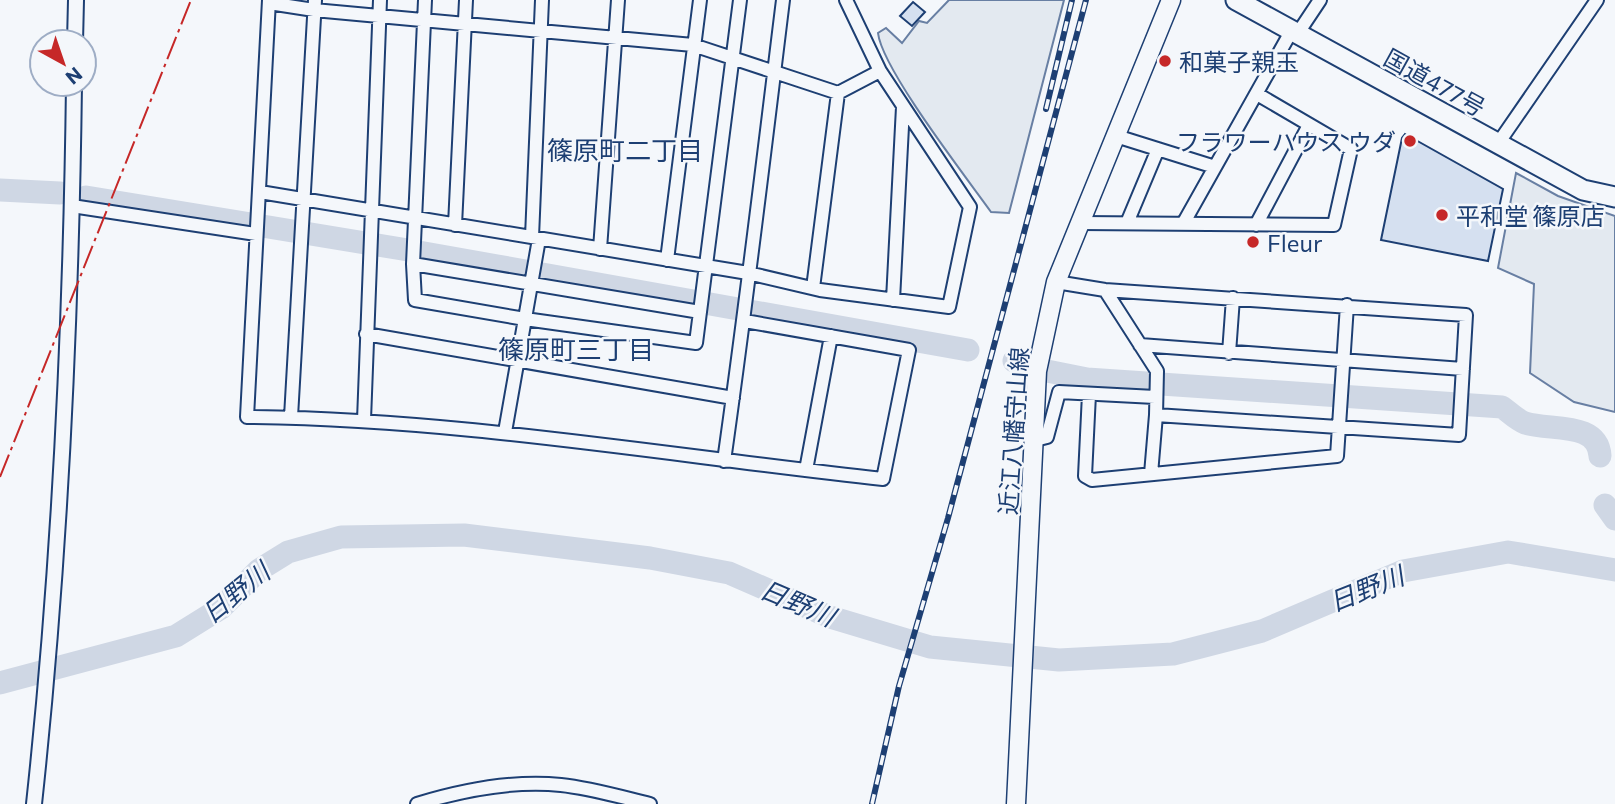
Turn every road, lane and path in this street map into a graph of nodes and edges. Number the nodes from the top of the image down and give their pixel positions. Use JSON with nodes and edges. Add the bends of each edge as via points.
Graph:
{"nodes":[{"id":1,"x":76,"y":0,"type":"edge"},
{"id":2,"x":380,"y":0,"type":"edge"},
{"id":3,"x":425,"y":0,"type":"edge"},
{"id":4,"x":466,"y":0,"type":"edge"},
{"id":5,"x":542,"y":0,"type":"edge"},
{"id":6,"x":618,"y":0,"type":"edge"},
{"id":7,"x":700,"y":0,"type":"edge"},
{"id":8,"x":740,"y":0,"type":"edge"},
{"id":9,"x":783,"y":0,"type":"edge"},
{"id":10,"x":846,"y":0,"type":"edge"},
{"id":11,"x":1171,"y":0,"type":"edge"},
{"id":12,"x":1236,"y":0,"type":"edge"},
{"id":13,"x":1320,"y":0,"type":"edge"},
{"id":14,"x":1597,"y":0,"type":"edge"},
{"id":15,"x":269,"y":1,"type":"edge"},
{"id":16,"x":314,"y":5,"type":"edge"},
{"id":17,"x":380,"y":16,"type":"junction"},
{"id":18,"x":424,"y":20,"type":"junction"},
{"id":19,"x":465,"y":24,"type":"junction"},
{"id":20,"x":75,"y":28,"type":"edge"},
{"id":21,"x":540,"y":31,"type":"junction"},
{"id":22,"x":1295,"y":32,"type":"junction"},
{"id":23,"x":613,"y":37,"type":"junction"},
{"id":24,"x":693,"y":45,"type":"junction"},
{"id":25,"x":732,"y":58,"type":"junction"},
{"id":26,"x":774,"y":71,"type":"junction"},
{"id":27,"x":880,"y":71,"type":"junction"},
{"id":28,"x":838,"y":93,"type":"junction"},
{"id":29,"x":1257,"y":94,"type":"junction"},
{"id":30,"x":74,"y":98,"type":"edge"},
{"id":31,"x":903,"y":107,"type":"junction"},
{"id":32,"x":1309,"y":125,"type":"junction"},
{"id":33,"x":1116,"y":136,"type":"junction"},
{"id":34,"x":1497,"y":145,"type":"junction"},
{"id":35,"x":1158,"y":149,"type":"junction"},
{"id":36,"x":1216,"y":167,"type":"junction"},
{"id":37,"x":260,"y":192,"type":"junction"},
{"id":38,"x":1615,"y":197,"type":"edge"},
{"id":39,"x":303,"y":200,"type":"junction"},
{"id":40,"x":370,"y":210,"type":"junction"},
{"id":41,"x":73,"y":212,"type":"junction"},
{"id":42,"x":417,"y":218,"type":"junction"},
{"id":43,"x":1081,"y":223,"type":"junction"},
{"id":44,"x":1126,"y":223,"type":"junction"},
{"id":45,"x":1183,"y":224,"type":"junction"},
{"id":46,"x":455,"y":225,"type":"junction"},
{"id":47,"x":1256,"y":225,"type":"junction"},
{"id":48,"x":256,"y":228,"type":"junction"},
{"id":49,"x":536,"y":238,"type":"junction"},
{"id":50,"x":600,"y":248,"type":"junction"},
{"id":51,"x":414,"y":256,"type":"junction"},
{"id":52,"x":667,"y":260,"type":"junction"},
{"id":53,"x":705,"y":266,"type":"junction"},
{"id":54,"x":748,"y":274,"type":"junction"},
{"id":55,"x":533,"y":276,"type":"junction"},
{"id":56,"x":1056,"y":282,"type":"junction"},
{"id":57,"x":813,"y":288,"type":"junction"},
{"id":58,"x":1105,"y":290,"type":"junction"},
{"id":59,"x":1233,"y":298,"type":"junction"},
{"id":60,"x":893,"y":300,"type":"junction"},
{"id":61,"x":701,"y":305,"type":"junction"},
{"id":62,"x":1347,"y":305,"type":"junction"},
{"id":63,"x":746,"y":313,"type":"junction"},
{"id":64,"x":525,"y":319,"type":"junction"},
{"id":65,"x":366,"y":334,"type":"junction"},
{"id":66,"x":831,"y":337,"type":"junction"},
{"id":67,"x":1140,"y":345,"type":"junction"},
{"id":68,"x":1229,"y":353,"type":"junction"},
{"id":69,"x":519,"y":360,"type":"junction"},
{"id":70,"x":1343,"y":362,"type":"junction"},
{"id":71,"x":1464,"y":369,"type":"junction"},
{"id":72,"x":1089,"y":394,"type":"junction"},
{"id":73,"x":1156,"y":394,"type":"junction"},
{"id":74,"x":733,"y":398,"type":"junction"},
{"id":75,"x":1156,"y":415,"type":"junction"},
{"id":76,"x":291,"y":418,"type":"junction"},
{"id":77,"x":364,"y":420,"type":"junction"},
{"id":78,"x":1339,"y":428,"type":"junction"},
{"id":79,"x":505,"y":432,"type":"junction"},
{"id":80,"x":1035,"y":440,"type":"junction"},
{"id":81,"x":724,"y":461,"type":"junction"},
{"id":82,"x":806,"y":470,"type":"junction"},
{"id":83,"x":1152,"y":474,"type":"junction"},
{"id":84,"x":34,"y":804,"type":"edge"},
{"id":85,"x":417,"y":804,"type":"edge"},
{"id":86,"x":650,"y":804,"type":"edge"},
{"id":87,"x":1016,"y":804,"type":"edge"}],
"edges":[{"from":1,"to":20,"type":"street"},
{"from":2,"to":17,"type":"street"},
{"from":3,"to":18,"type":"street"},
{"from":4,"to":19,"type":"street"},
{"from":5,"to":21,"type":"street"},
{"from":6,"to":23,"type":"street"},
{"from":7,"to":24,"type":"street"},
{"from":8,"to":25,"type":"street"},
{"from":9,"to":26,"type":"street"},
{"from":10,"to":27,"type":"street"},
{"from":11,"to":33,"type":"main road","name":"近江八幡守山線"},
{"from":12,"to":22,"type":"highway","name":"国道477号"},
{"from":13,"to":22,"type":"street"},
{"from":14,"to":34,"type":"street"},
{"from":15,"to":16,"type":"street"},
{"from":15,"to":37,"type":"street"},
{"from":16,"to":17,"type":"street"},
{"from":16,"to":39,"type":"street"},
{"from":17,"to":18,"type":"street"},
{"from":17,"to":40,"type":"street"},
{"from":18,"to":19,"type":"street"},
{"from":18,"to":42,"type":"street"},
{"from":19,"to":21,"type":"street"},
{"from":19,"to":46,"type":"street"},
{"from":21,"to":23,"type":"street"},
{"from":21,"to":49,"type":"street"},
{"from":22,"to":29,"type":"street"},
{"from":22,"to":34,"type":"highway","name":"国道477号"},
{"from":23,"to":24,"type":"street"},
{"from":23,"to":50,"type":"street"},
{"from":24,"to":25,"type":"street"},
{"from":24,"to":52,"type":"street"},
{"from":25,"to":26,"type":"street"},
{"from":25,"to":53,"type":"street"},
{"from":26,"to":28,"type":"street"},
{"from":26,"to":54,"type":"street"},
{"from":27,"to":28,"type":"street"},
{"from":27,"to":31,"type":"street"},
{"from":28,"to":57,"type":"street"},
{"from":29,"to":32,"type":"street"},
{"from":29,"to":36,"type":"street"},
{"from":30,"to":41,"type":"street"},
{"from":31,"to":60,"type":"street"},
{"from":31,"to":60,"type":"street","via":[[970,207],[949,307]]},
{"from":32,"to":47,"type":"street"},
{"from":32,"to":47,"type":"street","via":[[1351,149],[1334,225]]},
{"from":33,"to":35,"type":"street"},
{"from":33,"to":43,"type":"main road","name":"近江八幡守山線"},
{"from":34,"to":38,"type":"highway","name":"国道477号","via":[[1583,190]]},
{"from":35,"to":36,"type":"street"},
{"from":35,"to":44,"type":"street"},
{"from":36,"to":45,"type":"street"},
{"from":37,"to":39,"type":"street"},
{"from":37,"to":48,"type":"street"},
{"from":39,"to":40,"type":"street"},
{"from":39,"to":76,"type":"street"},
{"from":40,"to":42,"type":"street"},
{"from":40,"to":65,"type":"street"},
{"from":41,"to":48,"type":"street"},
{"from":41,"to":84,"type":"street","via":[[63,474]]},
{"from":42,"to":46,"type":"street"},
{"from":42,"to":51,"type":"street"},
{"from":43,"to":44,"type":"street"},
{"from":43,"to":56,"type":"main road","name":"近江八幡守山線"},
{"from":44,"to":45,"type":"street"},
{"from":45,"to":47,"type":"street"},
{"from":46,"to":49,"type":"street"},
{"from":48,"to":76,"type":"street","via":[[247,417]]},
{"from":49,"to":50,"type":"street"},
{"from":49,"to":55,"type":"street"},
{"from":50,"to":52,"type":"street"},
{"from":51,"to":55,"type":"street"},
{"from":51,"to":64,"type":"street","via":[[415,300]]},
{"from":52,"to":53,"type":"street"},
{"from":53,"to":54,"type":"street"},
{"from":53,"to":61,"type":"street"},
{"from":54,"to":57,"type":"street"},
{"from":54,"to":63,"type":"street"},
{"from":55,"to":61,"type":"street"},
{"from":55,"to":64,"type":"street"},
{"from":56,"to":58,"type":"street"},
{"from":56,"to":80,"type":"main road","name":"近江八幡守山線","via":[[1037,371]]},
{"from":57,"to":60,"type":"street"},
{"from":58,"to":59,"type":"street"},
{"from":58,"to":67,"type":"street"},
{"from":59,"to":62,"type":"street"},
{"from":59,"to":68,"type":"street"},
{"from":61,"to":64,"type":"street","via":[[696,343]]},
{"from":62,"to":70,"type":"street"},
{"from":62,"to":71,"type":"street","via":[[1466,315]]},
{"from":63,"to":66,"type":"street"},
{"from":63,"to":74,"type":"street"},
{"from":64,"to":69,"type":"street"},
{"from":65,"to":69,"type":"street"},
{"from":65,"to":77,"type":"street"},
{"from":66,"to":82,"type":"street"},
{"from":66,"to":82,"type":"street","via":[[909,350],[883,479]]},
{"from":67,"to":68,"type":"street"},
{"from":67,"to":73,"type":"street","via":[[1157,375]]},
{"from":68,"to":70,"type":"street"},
{"from":69,"to":74,"type":"street"},
{"from":69,"to":79,"type":"street"},
{"from":70,"to":71,"type":"street"},
{"from":70,"to":78,"type":"street"},
{"from":71,"to":78,"type":"street","via":[[1459,435]]},
{"from":72,"to":73,"type":"street"},
{"from":72,"to":80,"type":"street","via":[[1059,392],[1047,437]]},
{"from":72,"to":83,"type":"street","via":[[1086,476],[1092,480]]},
{"from":73,"to":75,"type":"street"},
{"from":74,"to":81,"type":"street"},
{"from":75,"to":78,"type":"street"},
{"from":75,"to":83,"type":"street"},
{"from":76,"to":77,"type":"street"},
{"from":77,"to":79,"type":"street"},
{"from":78,"to":83,"type":"street","via":[[1337,456]]},
{"from":79,"to":81,"type":"street"},
{"from":80,"to":87,"type":"main road","name":"近江八幡守山線"},
{"from":81,"to":82,"type":"street"},
{"from":85,"to":86,"type":"street","via":[[495,786],[560,785]]}]}
